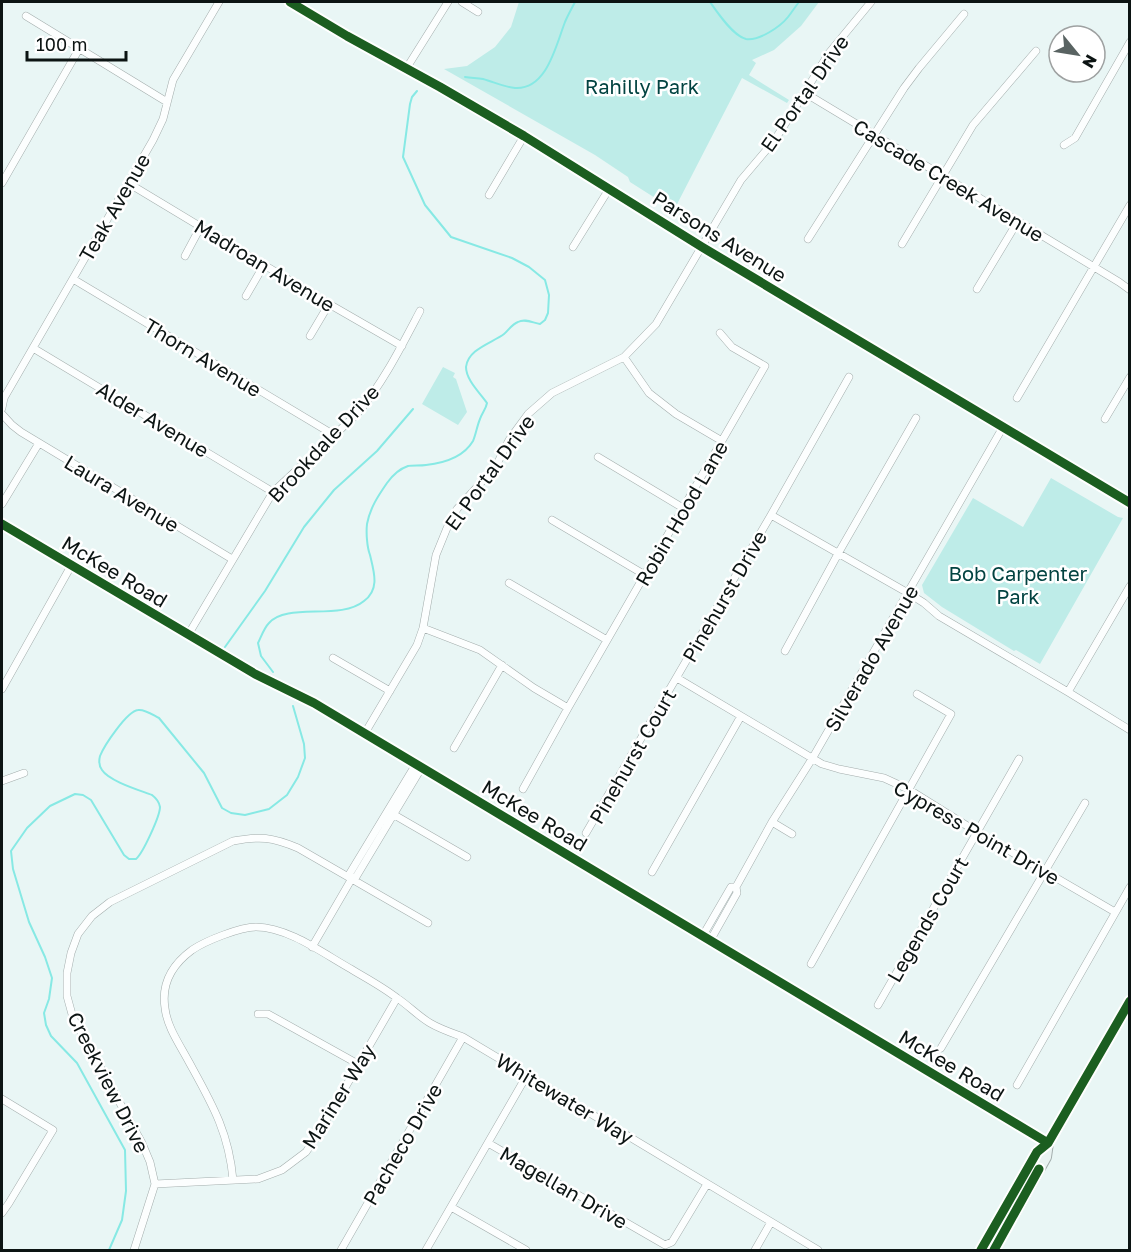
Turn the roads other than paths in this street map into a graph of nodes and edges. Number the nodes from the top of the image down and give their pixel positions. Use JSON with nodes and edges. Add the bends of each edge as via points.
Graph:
{"nodes":[{"id":1,"x":219,"y":2,"type":"edge"},
{"id":2,"x":291,"y":2,"type":"edge"},
{"id":3,"x":448,"y":2,"type":"edge"},
{"id":4,"x":462,"y":2,"type":"edge"},
{"id":5,"x":871,"y":2,"type":"edge"},
{"id":6,"x":478,"y":12,"type":"dead end"},
{"id":7,"x":964,"y":14,"type":"dead end"},
{"id":8,"x":26,"y":16,"type":"dead end"},
{"id":9,"x":1130,"y":42,"type":"edge"},
{"id":10,"x":79,"y":49,"type":"junction"},
{"id":11,"x":1036,"y":51,"type":"dead end"},
{"id":12,"x":406,"y":69,"type":"junction"},
{"id":13,"x":805,"y":93,"type":"junction"},
{"id":14,"x":167,"y":102,"type":"junction"},
{"id":15,"x":875,"y":135,"type":"junction"},
{"id":16,"x":524,"y":136,"type":"junction"},
{"id":17,"x":1064,"y":145,"type":"dead end"},
{"id":18,"x":943,"y":175,"type":"junction"},
{"id":19,"x":2,"y":183,"type":"edge"},
{"id":20,"x":128,"y":183,"type":"junction"},
{"id":21,"x":609,"y":189,"type":"junction"},
{"id":22,"x":489,"y":195,"type":"dead end"},
{"id":23,"x":1130,"y":205,"type":"edge"},
{"id":24,"x":1018,"y":221,"type":"junction"},
{"id":25,"x":201,"y":226,"type":"junction"},
{"id":26,"x":808,"y":239,"type":"dead end"},
{"id":27,"x":902,"y":244,"type":"dead end"},
{"id":28,"x":573,"y":247,"type":"dead end"},
{"id":29,"x":702,"y":247,"type":"junction"},
{"id":30,"x":185,"y":256,"type":"dead end"},
{"id":31,"x":264,"y":265,"type":"junction"},
{"id":32,"x":1094,"y":267,"type":"junction"},
{"id":33,"x":73,"y":279,"type":"junction"},
{"id":34,"x":977,"y":289,"type":"dead end"},
{"id":35,"x":1130,"y":290,"type":"edge"},
{"id":36,"x":246,"y":296,"type":"dead end"},
{"id":37,"x":329,"y":304,"type":"junction"},
{"id":38,"x":420,"y":311,"type":"dead end"},
{"id":39,"x":720,"y":333,"type":"dead end"},
{"id":40,"x":310,"y":336,"type":"dead end"},
{"id":41,"x":402,"y":346,"type":"junction"},
{"id":42,"x":33,"y":348,"type":"junction"},
{"id":43,"x":624,"y":357,"type":"junction"},
{"id":44,"x":849,"y":377,"type":"dead end"},
{"id":45,"x":1130,"y":377,"type":"edge"},
{"id":46,"x":1017,"y":398,"type":"dead end"},
{"id":47,"x":2,"y":408,"type":"edge"},
{"id":48,"x":2,"y":414,"type":"edge"},
{"id":49,"x":916,"y":418,"type":"dead end"},
{"id":50,"x":1104,"y":419,"type":"dead end"},
{"id":51,"x":1003,"y":427,"type":"junction"},
{"id":52,"x":334,"y":435,"type":"junction"},
{"id":53,"x":722,"y":441,"type":"junction"},
{"id":54,"x":39,"y":443,"type":"junction"},
{"id":55,"x":598,"y":458,"type":"dead end"},
{"id":56,"x":273,"y":492,"type":"junction"},
{"id":57,"x":1130,"y":502,"type":"edge"},
{"id":58,"x":2,"y":504,"type":"edge"},
{"id":59,"x":683,"y":508,"type":"junction"},
{"id":60,"x":771,"y":515,"type":"junction"},
{"id":61,"x":552,"y":520,"type":"dead end"},
{"id":62,"x":2,"y":524,"type":"edge"},
{"id":63,"x":838,"y":552,"type":"junction"},
{"id":64,"x":232,"y":559,"type":"junction"},
{"id":65,"x":71,"y":566,"type":"junction"},
{"id":66,"x":645,"y":575,"type":"junction"},
{"id":67,"x":510,"y":583,"type":"dead end"},
{"id":68,"x":1130,"y":586,"type":"edge"},
{"id":69,"x":908,"y":593,"type":"junction"},
{"id":70,"x":423,"y":628,"type":"junction"},
{"id":71,"x":188,"y":635,"type":"junction"},
{"id":72,"x":607,"y":640,"type":"junction"},
{"id":73,"x":785,"y":651,"type":"dead end"},
{"id":74,"x":333,"y":658,"type":"dead end"},
{"id":75,"x":502,"y":666,"type":"junction"},
{"id":76,"x":677,"y":678,"type":"junction"},
{"id":77,"x":2,"y":689,"type":"edge"},
{"id":78,"x":390,"y":691,"type":"junction"},
{"id":79,"x":1068,"y":692,"type":"junction"},
{"id":80,"x":917,"y":694,"type":"dead end"},
{"id":81,"x":568,"y":708,"type":"junction"},
{"id":82,"x":741,"y":716,"type":"junction"},
{"id":83,"x":1130,"y":730,"type":"edge"},
{"id":84,"x":365,"y":733,"type":"junction"},
{"id":85,"x":454,"y":748,"type":"dead end"},
{"id":86,"x":812,"y":759,"type":"junction"},
{"id":87,"x":1018,"y":759,"type":"dead end"},
{"id":88,"x":419,"y":766,"type":"junction"},
{"id":89,"x":24,"y":773,"type":"dead end"},
{"id":90,"x":2,"y":781,"type":"edge"},
{"id":91,"x":524,"y":789,"type":"dead end"},
{"id":92,"x":908,"y":789,"type":"junction"},
{"id":93,"x":1085,"y":804,"type":"dead end"},
{"id":94,"x":391,"y":812,"type":"junction"},
{"id":95,"x":772,"y":822,"type":"junction"},
{"id":96,"x":977,"y":832,"type":"junction"},
{"id":97,"x":586,"y":833,"type":"dead end"},
{"id":98,"x":792,"y":834,"type":"dead end"},
{"id":99,"x":467,"y":857,"type":"dead end"},
{"id":100,"x":652,"y":872,"type":"dead end"},
{"id":101,"x":1045,"y":872,"type":"junction"},
{"id":102,"x":351,"y":879,"type":"junction"},
{"id":103,"x":1130,"y":887,"type":"edge"},
{"id":104,"x":1115,"y":912,"type":"junction"},
{"id":105,"x":428,"y":923,"type":"dead end"},
{"id":106,"x":706,"y":939,"type":"junction"},
{"id":107,"x":312,"y":947,"type":"junction"},
{"id":108,"x":811,"y":964,"type":"dead end"},
{"id":109,"x":398,"y":998,"type":"junction"},
{"id":110,"x":1130,"y":1001,"type":"edge"},
{"id":111,"x":878,"y":1005,"type":"dead end"},
{"id":112,"x":258,"y":1014,"type":"dead end"},
{"id":113,"x":463,"y":1037,"type":"junction"},
{"id":114,"x":941,"y":1048,"type":"dead end"},
{"id":115,"x":358,"y":1064,"type":"junction"},
{"id":116,"x":527,"y":1075,"type":"junction"},
{"id":117,"x":1017,"y":1085,"type":"dead end"},
{"id":118,"x":2,"y":1099,"type":"edge"},
{"id":119,"x":488,"y":1143,"type":"junction"},
{"id":120,"x":1047,"y":1143,"type":"junction"},
{"id":121,"x":233,"y":1180,"type":"junction"},
{"id":122,"x":155,"y":1184,"type":"junction"},
{"id":123,"x":707,"y":1184,"type":"junction"},
{"id":124,"x":451,"y":1208,"type":"junction"},
{"id":125,"x":2,"y":1213,"type":"edge"},
{"id":126,"x":771,"y":1222,"type":"junction"},
{"id":127,"x":134,"y":1251,"type":"edge"},
{"id":128,"x":341,"y":1251,"type":"edge"},
{"id":129,"x":426,"y":1251,"type":"edge"},
{"id":130,"x":526,"y":1251,"type":"edge"},
{"id":131,"x":755,"y":1251,"type":"edge"},
{"id":132,"x":818,"y":1251,"type":"edge"},
{"id":133,"x":981,"y":1251,"type":"edge"},
{"id":134,"x":994,"y":1251,"type":"edge"}],
"edges":[{"from":1,"to":14,"type":"street","name":"Teak Avenue","via":[[173,80]]},
{"from":2,"to":12,"type":"street","name":"Parsons Avenue"},
{"from":3,"to":12,"type":"street"},
{"from":4,"to":6,"type":"street"},
{"from":5,"to":13,"type":"street","name":"El Portal Drive","via":[[829,53]]},
{"from":7,"to":15,"type":"street","via":[[904,88]]},
{"from":8,"to":10,"type":"street"},
{"from":9,"to":17,"type":"street","via":[[1074,138]]},
{"from":10,"to":14,"type":"street"},
{"from":10,"to":19,"type":"street"},
{"from":11,"to":18,"type":"street","via":[[973,125]]},
{"from":12,"to":16,"type":"street","name":"Parsons Avenue"},
{"from":13,"to":15,"type":"street","name":"Cascade Creek Avenue"},
{"from":13,"to":29,"type":"street","name":"El Portal Drive","via":[[774,141],[741,180]]},
{"from":14,"to":20,"type":"street","name":"Teak Avenue","via":[[153,140]]},
{"from":15,"to":18,"type":"street","name":"Cascade Creek Avenue"},
{"from":15,"to":26,"type":"street"},
{"from":16,"to":21,"type":"street","name":"Parsons Avenue"},
{"from":16,"to":22,"type":"street"},
{"from":18,"to":24,"type":"street","name":"Cascade Creek Avenue"},
{"from":18,"to":27,"type":"street"},
{"from":20,"to":25,"type":"street","name":"Madroan Avenue"},
{"from":20,"to":33,"type":"street","name":"Teak Avenue"},
{"from":21,"to":28,"type":"street"},
{"from":21,"to":29,"type":"street","name":"Parsons Avenue"},
{"from":23,"to":32,"type":"street"},
{"from":24,"to":32,"type":"street","name":"Cascade Creek Avenue"},
{"from":24,"to":34,"type":"street"},
{"from":25,"to":30,"type":"street"},
{"from":25,"to":31,"type":"street","name":"Madroan Avenue"},
{"from":29,"to":43,"type":"street","name":"El Portal Drive","via":[[656,324]]},
{"from":29,"to":51,"type":"street","name":"Parsons Avenue"},
{"from":31,"to":36,"type":"street"},
{"from":31,"to":37,"type":"street","name":"Madroan Avenue"},
{"from":32,"to":35,"type":"street","name":"Cascade Creek Avenue"},
{"from":32,"to":46,"type":"street"},
{"from":33,"to":42,"type":"street","name":"Teak Avenue"},
{"from":33,"to":52,"type":"street","name":"Thorn Avenue"},
{"from":37,"to":40,"type":"street"},
{"from":37,"to":41,"type":"street","name":"Madroan Avenue"},
{"from":38,"to":41,"type":"street","name":"Brookdale Drive"},
{"from":39,"to":53,"type":"street","name":"Robin Hood Lane","via":[[732,347],[765,366]]},
{"from":41,"to":52,"type":"street","name":"Brookdale Drive","via":[[377,389]]},
{"from":42,"to":47,"type":"street","name":"Teak Avenue"},
{"from":42,"to":56,"type":"street","name":"Alder Avenue"},
{"from":43,"to":53,"type":"street","via":[[649,393]]},
{"from":43,"to":70,"type":"street","name":"El Portal Drive","via":[[552,393],[528,414],[498,462],[457,509],[436,555]]},
{"from":44,"to":60,"type":"street","name":"Pinehurst Drive"},
{"from":45,"to":50,"type":"street"},
{"from":48,"to":54,"type":"street","name":"Laura Avenue"},
{"from":49,"to":63,"type":"street"},
{"from":51,"to":57,"type":"street","name":"Parsons Avenue"},
{"from":51,"to":69,"type":"street","name":"Silverado Avenue"},
{"from":52,"to":56,"type":"street","name":"Brookdale Drive"},
{"from":53,"to":59,"type":"street","name":"Robin Hood Lane"},
{"from":54,"to":58,"type":"street"},
{"from":54,"to":64,"type":"street","name":"Laura Avenue"},
{"from":55,"to":59,"type":"street"},
{"from":56,"to":64,"type":"street","name":"Brookdale Drive"},
{"from":59,"to":66,"type":"street","name":"Robin Hood Lane"},
{"from":60,"to":63,"type":"street"},
{"from":60,"to":76,"type":"street","name":"Pinehurst Drive"},
{"from":61,"to":66,"type":"street"},
{"from":62,"to":65,"type":"street","name":"McKee Road"},
{"from":63,"to":69,"type":"street"},
{"from":63,"to":73,"type":"street"},
{"from":64,"to":71,"type":"street","name":"Brookdale Drive"},
{"from":65,"to":71,"type":"street","name":"McKee Road"},
{"from":65,"to":77,"type":"street"},
{"from":66,"to":72,"type":"street","name":"Robin Hood Lane"},
{"from":67,"to":72,"type":"street"},
{"from":68,"to":79,"type":"street"},
{"from":69,"to":79,"type":"street","via":[[939,616]]},
{"from":69,"to":86,"type":"street","name":"Silverado Avenue"},
{"from":70,"to":75,"type":"street","via":[[480,650]]},
{"from":70,"to":78,"type":"street","name":"El Portal Drive"},
{"from":71,"to":84,"type":"street","name":"McKee Road"},
{"from":72,"to":81,"type":"street","name":"Robin Hood Lane"},
{"from":74,"to":78,"type":"street"},
{"from":75,"to":81,"type":"street"},
{"from":75,"to":85,"type":"street"},
{"from":76,"to":82,"type":"street","name":"Cypress Point Drive"},
{"from":76,"to":97,"type":"street","name":"Pinehurst Court"},
{"from":78,"to":84,"type":"street","name":"El Portal Drive"},
{"from":79,"to":83,"type":"street"},
{"from":80,"to":92,"type":"street","via":[[951,714]]},
{"from":81,"to":91,"type":"street","name":"Robin Hood Lane"},
{"from":82,"to":86,"type":"street","name":"Cypress Point Drive"},
{"from":82,"to":100,"type":"street"},
{"from":84,"to":88,"type":"street","name":"McKee Road"},
{"from":86,"to":92,"type":"street","name":"Cypress Point Drive","via":[[884,778]]},
{"from":86,"to":95,"type":"street","name":"Silverado Avenue"},
{"from":87,"to":96,"type":"street","name":"Legends Court"},
{"from":88,"to":94,"type":"street"},
{"from":88,"to":106,"type":"street","name":"McKee Road"},
{"from":89,"to":90,"type":"street"},
{"from":92,"to":96,"type":"street","name":"Cypress Point Drive"},
{"from":92,"to":108,"type":"street"},
{"from":93,"to":101,"type":"street"},
{"from":94,"to":99,"type":"street"},
{"from":94,"to":102,"type":"street","via":[[356,877]]},
{"from":95,"to":98,"type":"street"},
{"from":95,"to":106,"type":"street","name":"Silverado Avenue","via":[[736,887],[731,887]]},
{"from":96,"to":101,"type":"street","name":"Cypress Point Drive"},
{"from":96,"to":111,"type":"street","name":"Legends Court"},
{"from":101,"to":104,"type":"street","name":"Cypress Point Drive"},
{"from":101,"to":114,"type":"street"},
{"from":102,"to":105,"type":"street","name":"Creekview Drive"},
{"from":102,"to":107,"type":"street"},
{"from":102,"to":122,"type":"street","name":"Creekview Drive","via":[[279,840],[253,837],[233,841],[110,902],[78,934],[67,973],[73,1018],[142,1143]]},
{"from":103,"to":104,"type":"street"},
{"from":104,"to":117,"type":"street"},
{"from":106,"to":120,"type":"street","name":"McKee Road"},
{"from":107,"to":109,"type":"street","name":"Whitewater Way"},
{"from":107,"to":121,"type":"street","name":"Whitewater Way","via":[[270,929],[234,931],[195,948],[173,968],[167,980],[165,1010],[170,1026],[222,1125]]},
{"from":109,"to":113,"type":"street","name":"Whitewater Way","via":[[430,1023]]},
{"from":109,"to":115,"type":"street","name":"Mariner Way"},
{"from":110,"to":120,"type":"main road"},
{"from":112,"to":115,"type":"street","via":[[268,1014]]},
{"from":113,"to":116,"type":"street","name":"Whitewater Way"},
{"from":113,"to":128,"type":"street","name":"Pacheco Drive"},
{"from":115,"to":121,"type":"street","name":"Mariner Way","via":[[306,1152],[282,1170],[258,1179]]},
{"from":116,"to":119,"type":"street"},
{"from":116,"to":123,"type":"street","name":"Whitewater Way"},
{"from":118,"to":125,"type":"street","via":[[53,1130]]},
{"from":119,"to":123,"type":"street","name":"Magellan Drive","via":[[665,1245],[672,1242]]},
{"from":119,"to":124,"type":"street"},
{"from":120,"to":133,"type":"main road","via":[[1037,1152]]},
{"from":120,"to":134,"type":"main road","via":[[1046,1157]]},
{"from":121,"to":122,"type":"street","name":"Mariner Way"},
{"from":122,"to":127,"type":"street"},
{"from":123,"to":126,"type":"street","name":"Whitewater Way"},
{"from":124,"to":129,"type":"street"},
{"from":124,"to":130,"type":"street"},
{"from":126,"to":131,"type":"street"},
{"from":126,"to":132,"type":"street","name":"Whitewater Way"}]}
